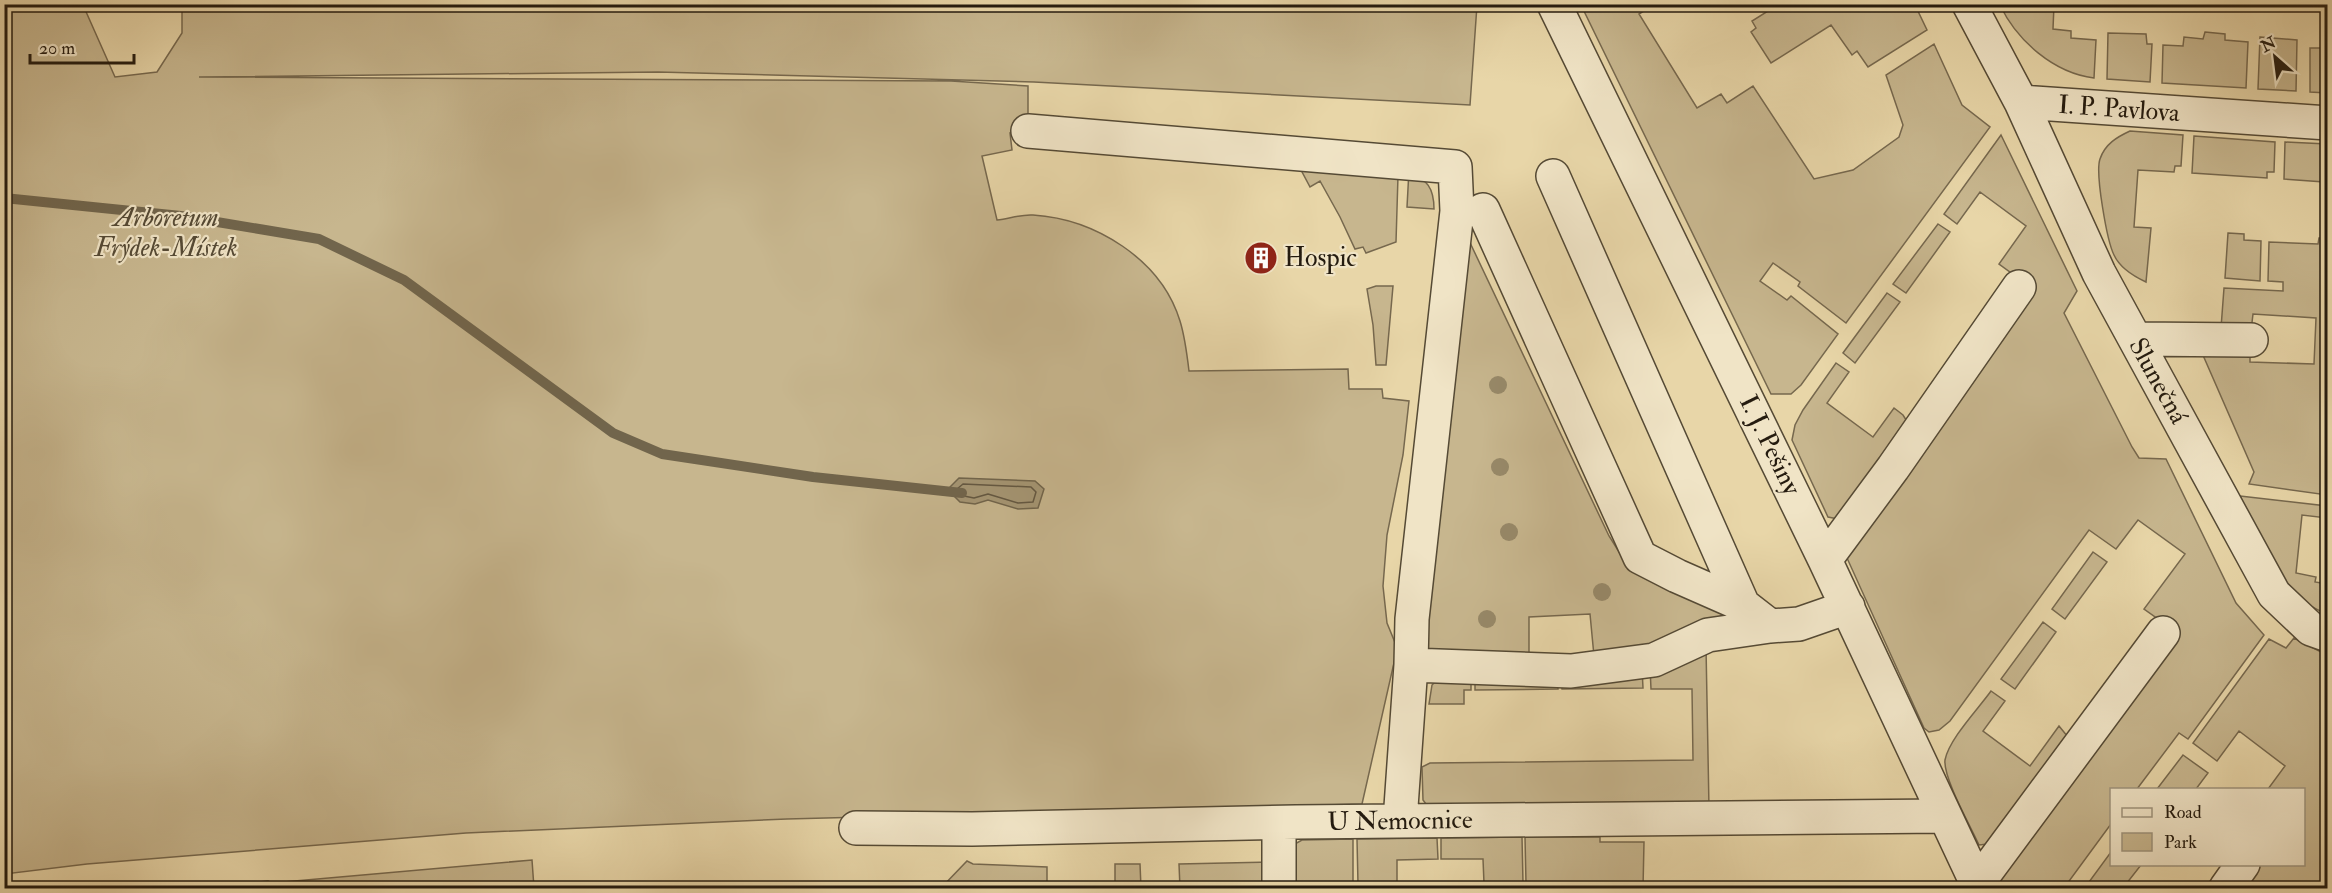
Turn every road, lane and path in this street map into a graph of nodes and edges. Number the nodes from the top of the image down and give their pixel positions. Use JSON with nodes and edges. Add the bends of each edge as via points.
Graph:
{"nodes":[{"id":1,"x":1554,"y":4,"type":"edge"},
{"id":2,"x":1969,"y":4,"type":"edge"},
{"id":3,"x":2021,"y":102,"type":"junction"},
{"id":4,"x":2328,"y":123,"type":"edge"},
{"id":5,"x":1028,"y":131,"type":"dead end"},
{"id":6,"x":1553,"y":176,"type":"dead end"},
{"id":7,"x":1483,"y":210,"type":"dead end"},
{"id":8,"x":2019,"y":287,"type":"dead end"},
{"id":9,"x":2135,"y":339,"type":"junction"},
{"id":10,"x":2251,"y":340,"type":"dead end"},
{"id":11,"x":1825,"y":560,"type":"junction"},
{"id":12,"x":1743,"y":605,"type":"junction"},
{"id":13,"x":1848,"y":607,"type":"junction"},
{"id":14,"x":1770,"y":626,"type":"junction"},
{"id":15,"x":2163,"y":633,"type":"dead end"},
{"id":16,"x":2328,"y":635,"type":"edge"},
{"id":17,"x":1411,"y":665,"type":"junction"},
{"id":18,"x":1944,"y":816,"type":"junction"},
{"id":19,"x":1400,"y":821,"type":"junction"},
{"id":20,"x":1279,"y":823,"type":"junction"},
{"id":21,"x":856,"y":828,"type":"dead end"},
{"id":22,"x":2242,"y":866,"type":"edge"},
{"id":23,"x":1978,"y":886,"type":"edge"},
{"id":24,"x":1279,"y":888,"type":"edge"},
{"id":25,"x":2226,"y":888,"type":"edge"}],
"edges":[{"from":1,"to":11,"type":"street","name":"I. J. Pešiny"},
{"from":2,"to":3,"type":"street","name":"I. P. Pavlova"},
{"from":3,"to":4,"type":"street","name":"I. P. Pavlova"},
{"from":3,"to":9,"type":"street","name":"Slunečná","via":[[2099,273]]},
{"from":5,"to":17,"type":"street","via":[[1455,167],[1457,211],[1413,608]]},
{"from":6,"to":12,"type":"street"},
{"from":7,"to":12,"type":"street","via":[[1640,557]]},
{"from":8,"to":11,"type":"street"},
{"from":9,"to":10,"type":"street"},
{"from":9,"to":16,"type":"street","name":"Slunečná","via":[[2274,594],[2311,629]]},
{"from":11,"to":13,"type":"street","name":"I. J. Pešiny"},
{"from":12,"to":14,"type":"street"},
{"from":13,"to":14,"type":"street","via":[[1799,624]]},
{"from":13,"to":18,"type":"street","name":"I. J. Pešiny"},
{"from":14,"to":17,"type":"street","via":[[1708,635],[1654,660],[1571,672]]},
{"from":15,"to":23,"type":"street"},
{"from":17,"to":19,"type":"street"},
{"from":18,"to":19,"type":"street","name":"U Nemocnice"},
{"from":18,"to":23,"type":"street","name":"I. J. Pešiny"},
{"from":19,"to":20,"type":"street","name":"U Nemocnice"},
{"from":20,"to":21,"type":"street","name":"U Nemocnice"},
{"from":20,"to":24,"type":"street"},
{"from":22,"to":25,"type":"street"}]}
